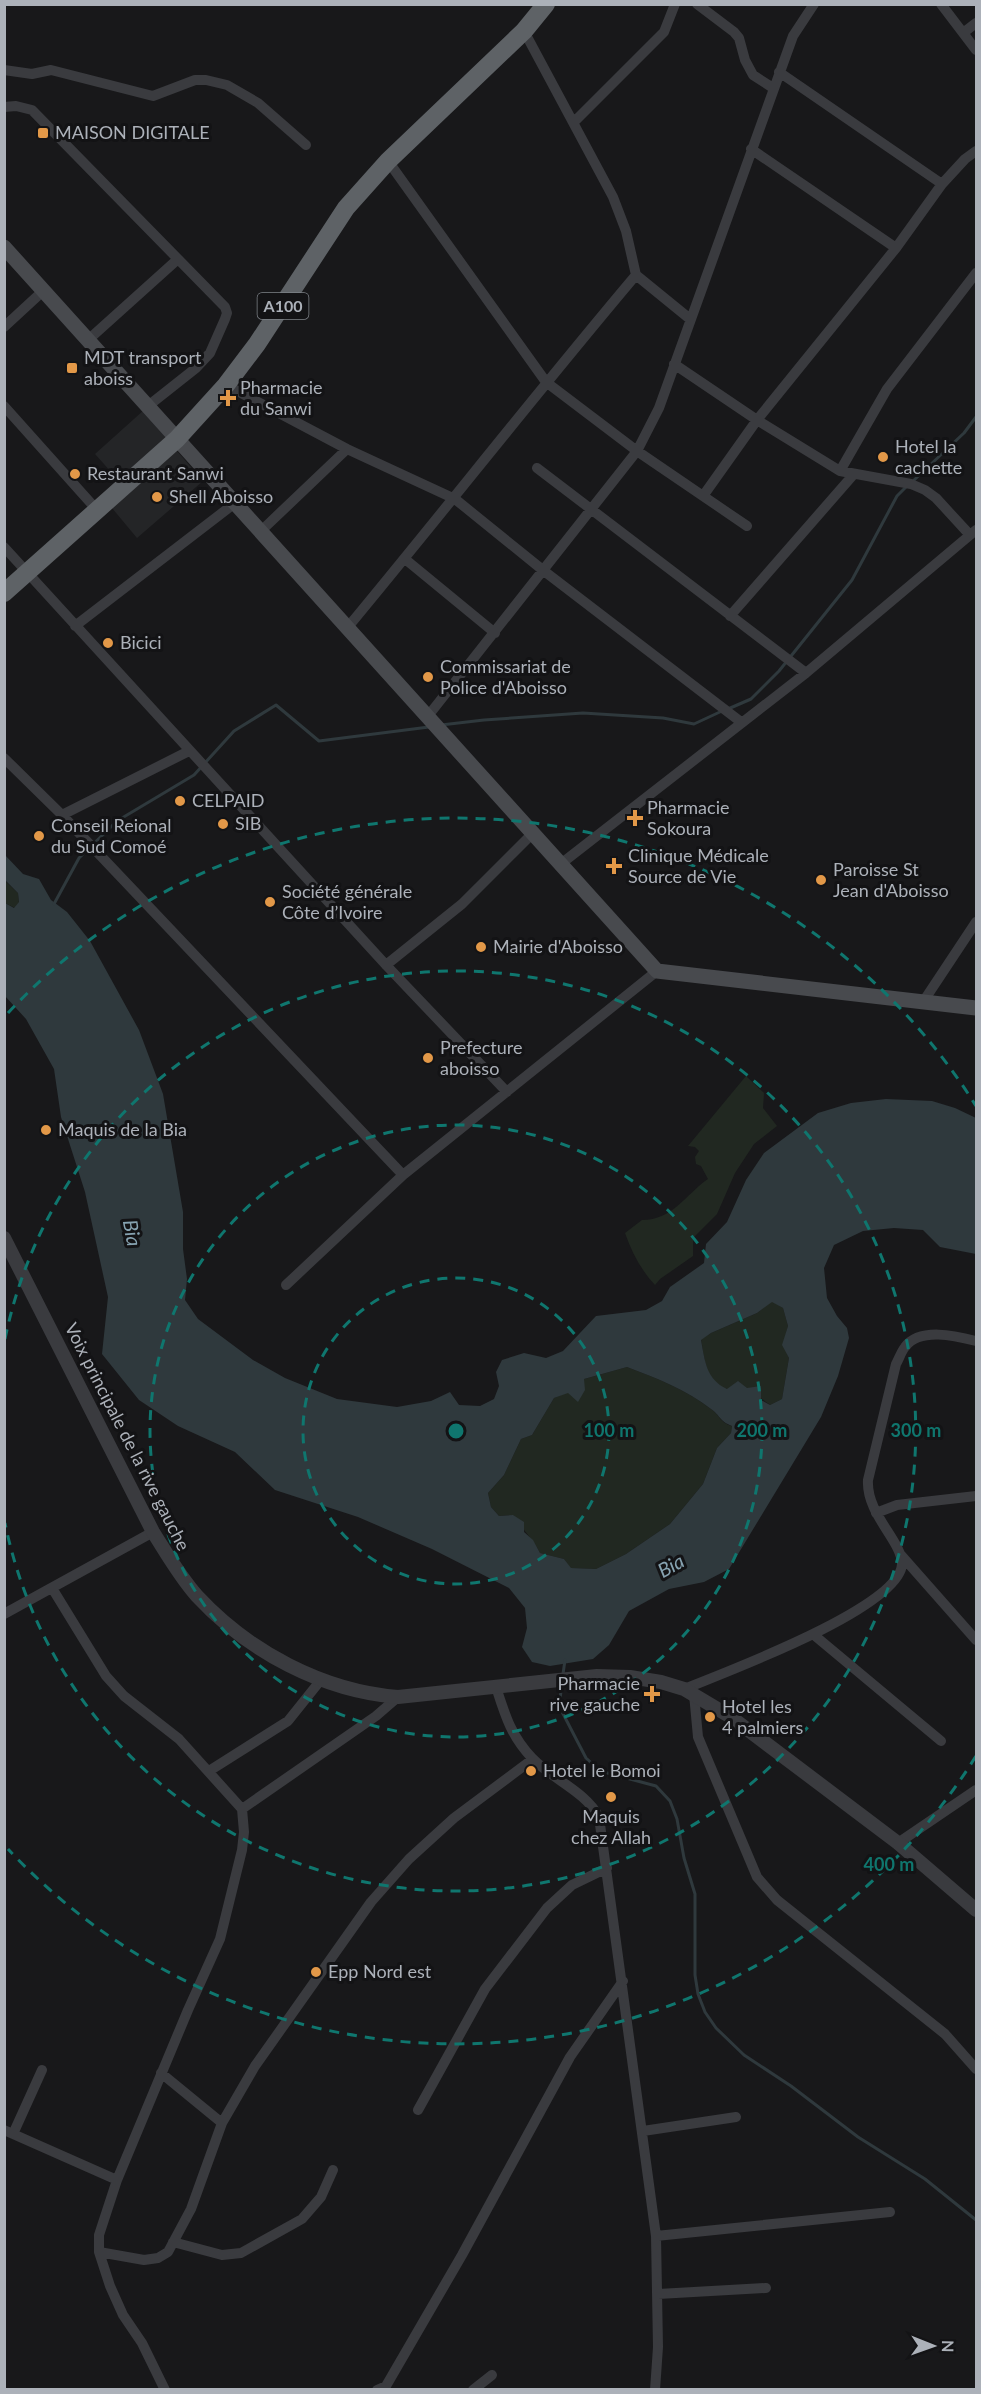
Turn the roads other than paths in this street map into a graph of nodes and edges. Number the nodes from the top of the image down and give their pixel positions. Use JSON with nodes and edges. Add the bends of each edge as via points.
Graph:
{"nodes":[{"id":1,"x":546,"y":4,"type":"edge"},
{"id":2,"x":675,"y":4,"type":"edge"},
{"id":3,"x":697,"y":4,"type":"edge"},
{"id":4,"x":814,"y":4,"type":"edge"},
{"id":5,"x":941,"y":4,"type":"edge"},
{"id":6,"x":976,"y":23,"type":"edge"},
{"id":7,"x":524,"y":31,"type":"junction"},
{"id":8,"x":963,"y":33,"type":"junction"},
{"id":9,"x":976,"y":50,"type":"edge"},
{"id":10,"x":4,"y":70,"type":"edge"},
{"id":11,"x":779,"y":72,"type":"junction"},
{"id":12,"x":773,"y":88,"type":"junction"},
{"id":13,"x":4,"y":107,"type":"edge"},
{"id":14,"x":574,"y":122,"type":"junction"},
{"id":15,"x":306,"y":145,"type":"dead end"},
{"id":16,"x":751,"y":149,"type":"junction"},
{"id":17,"x":976,"y":151,"type":"edge"},
{"id":18,"x":388,"y":161,"type":"junction"},
{"id":19,"x":942,"y":184,"type":"junction"},
{"id":20,"x":4,"y":247,"type":"edge"},
{"id":21,"x":896,"y":249,"type":"junction"},
{"id":22,"x":178,"y":259,"type":"junction"},
{"id":23,"x":976,"y":273,"type":"edge"},
{"id":24,"x":636,"y":275,"type":"junction"},
{"id":25,"x":43,"y":291,"type":"junction"},
{"id":26,"x":690,"y":319,"type":"junction"},
{"id":27,"x":4,"y":327,"type":"edge"},
{"id":28,"x":88,"y":340,"type":"junction"},
{"id":29,"x":674,"y":364,"type":"junction"},
{"id":30,"x":546,"y":382,"type":"junction"},
{"id":31,"x":226,"y":385,"type":"junction"},
{"id":32,"x":4,"y":406,"type":"edge"},
{"id":33,"x":148,"y":406,"type":"junction"},
{"id":34,"x":757,"y":420,"type":"junction"},
{"id":35,"x":177,"y":439,"type":"junction"},
{"id":36,"x":347,"y":450,"type":"junction"},
{"id":37,"x":637,"y":452,"type":"junction"},
{"id":38,"x":537,"y":468,"type":"dead end"},
{"id":39,"x":840,"y":471,"type":"junction"},
{"id":40,"x":854,"y":474,"type":"junction"},
{"id":41,"x":703,"y":496,"type":"junction"},
{"id":42,"x":455,"y":499,"type":"junction"},
{"id":43,"x":235,"y":503,"type":"junction"},
{"id":44,"x":98,"y":510,"type":"junction"},
{"id":45,"x":591,"y":510,"type":"junction"},
{"id":46,"x":747,"y":526,"type":"dead end"},
{"id":47,"x":261,"y":531,"type":"junction"},
{"id":48,"x":973,"y":533,"type":"edge"},
{"id":49,"x":4,"y":547,"type":"edge"},
{"id":50,"x":405,"y":559,"type":"junction"},
{"id":51,"x":544,"y":571,"type":"junction"},
{"id":52,"x":28,"y":572,"type":"junction"},
{"id":53,"x":4,"y":593,"type":"edge"},
{"id":54,"x":730,"y":616,"type":"junction"},
{"id":55,"x":75,"y":626,"type":"junction"},
{"id":56,"x":348,"y":627,"type":"junction"},
{"id":57,"x":495,"y":633,"type":"junction"},
{"id":58,"x":806,"y":673,"type":"junction"},
{"id":59,"x":428,"y":716,"type":"junction"},
{"id":60,"x":741,"y":723,"type":"junction"},
{"id":61,"x":189,"y":751,"type":"junction"},
{"id":62,"x":4,"y":758,"type":"edge"},
{"id":63,"x":62,"y":815,"type":"junction"},
{"id":64,"x":534,"y":832,"type":"junction"},
{"id":65,"x":562,"y":863,"type":"junction"},
{"id":66,"x":976,"y":922,"type":"edge"},
{"id":67,"x":386,"y":964,"type":"junction"},
{"id":68,"x":657,"y":971,"type":"junction"},
{"id":69,"x":923,"y":1002,"type":"junction"},
{"id":70,"x":976,"y":1008,"type":"edge"},
{"id":71,"x":507,"y":1092,"type":"junction"},
{"id":72,"x":403,"y":1175,"type":"junction"},
{"id":73,"x":4,"y":1239,"type":"edge"},
{"id":74,"x":286,"y":1285,"type":"dead end"},
{"id":75,"x":976,"y":1341,"type":"edge"},
{"id":76,"x":976,"y":1496,"type":"edge"},
{"id":77,"x":876,"y":1513,"type":"junction"},
{"id":78,"x":153,"y":1532,"type":"junction"},
{"id":79,"x":899,"y":1552,"type":"junction"},
{"id":80,"x":52,"y":1588,"type":"junction"},
{"id":81,"x":4,"y":1614,"type":"edge"},
{"id":82,"x":814,"y":1635,"type":"junction"},
{"id":83,"x":976,"y":1640,"type":"edge"},
{"id":84,"x":320,"y":1681,"type":"junction"},
{"id":85,"x":495,"y":1687,"type":"junction"},
{"id":86,"x":689,"y":1692,"type":"junction"},
{"id":87,"x":398,"y":1697,"type":"junction"},
{"id":88,"x":941,"y":1741,"type":"dead end"},
{"id":89,"x":533,"y":1759,"type":"junction"},
{"id":90,"x":208,"y":1771,"type":"junction"},
{"id":91,"x":976,"y":1790,"type":"edge"},
{"id":92,"x":242,"y":1809,"type":"junction"},
{"id":93,"x":898,"y":1843,"type":"junction"},
{"id":94,"x":607,"y":1868,"type":"junction"},
{"id":95,"x":976,"y":1910,"type":"edge"},
{"id":96,"x":623,"y":1981,"type":"junction"},
{"id":97,"x":976,"y":2069,"type":"edge"},
{"id":98,"x":42,"y":2070,"type":"dead end"},
{"id":99,"x":161,"y":2073,"type":"junction"},
{"id":100,"x":418,"y":2110,"type":"dead end"},
{"id":101,"x":736,"y":2117,"type":"dead end"},
{"id":102,"x":222,"y":2123,"type":"junction"},
{"id":103,"x":642,"y":2131,"type":"junction"},
{"id":104,"x":9,"y":2132,"type":"edge"},
{"id":105,"x":333,"y":2170,"type":"dead end"},
{"id":106,"x":117,"y":2180,"type":"junction"},
{"id":107,"x":890,"y":2212,"type":"dead end"},
{"id":108,"x":656,"y":2236,"type":"junction"},
{"id":109,"x":173,"y":2242,"type":"junction"},
{"id":110,"x":99,"y":2252,"type":"junction"},
{"id":111,"x":766,"y":2288,"type":"dead end"},
{"id":112,"x":658,"y":2295,"type":"junction"},
{"id":113,"x":492,"y":2376,"type":"dead end"},
{"id":114,"x":384,"y":2388,"type":"edge"},
{"id":115,"x":165,"y":2390,"type":"edge"},
{"id":116,"x":473,"y":2390,"type":"edge"},
{"id":117,"x":655,"y":2390,"type":"edge"}],
"edges":[{"from":1,"to":7,"type":"highway","number":"A100"},
{"from":2,"to":14,"type":"street","via":[[664,32]]},
{"from":3,"to":12,"type":"street","via":[[734,32],[753,75]]},
{"from":4,"to":11,"type":"street","via":[[793,36]]},
{"from":5,"to":8,"type":"street"},
{"from":6,"to":8,"type":"street"},
{"from":7,"to":14,"type":"street"},
{"from":7,"to":18,"type":"highway","number":"A100"},
{"from":8,"to":9,"type":"street"},
{"from":10,"to":15,"type":"street","via":[[32,74],[51,70],[153,96],[195,80],[227,85],[258,103]]},
{"from":11,"to":12,"type":"street"},
{"from":11,"to":19,"type":"street"},
{"from":12,"to":16,"type":"street"},
{"from":13,"to":22,"type":"street","via":[[32,110]]},
{"from":14,"to":24,"type":"street","via":[[613,196]]},
{"from":16,"to":21,"type":"street"},
{"from":16,"to":26,"type":"street"},
{"from":17,"to":19,"type":"street"},
{"from":18,"to":30,"type":"street"},
{"from":18,"to":31,"type":"highway","number":"A100","via":[[339,218]]},
{"from":19,"to":21,"type":"street"},
{"from":20,"to":25,"type":"main road"},
{"from":21,"to":34,"type":"street"},
{"from":22,"to":28,"type":"street"},
{"from":22,"to":33,"type":"street","via":[[227,313],[204,361]]},
{"from":23,"to":39,"type":"street","via":[[887,389]]},
{"from":24,"to":26,"type":"street"},
{"from":24,"to":30,"type":"street"},
{"from":25,"to":27,"type":"street"},
{"from":25,"to":28,"type":"main road"},
{"from":26,"to":29,"type":"street"},
{"from":28,"to":33,"type":"main road"},
{"from":29,"to":34,"type":"street"},
{"from":29,"to":37,"type":"street","via":[[659,408]]},
{"from":30,"to":37,"type":"street"},
{"from":30,"to":42,"type":"street"},
{"from":31,"to":35,"type":"highway","number":"A100"},
{"from":31,"to":36,"type":"street"},
{"from":32,"to":44,"type":"street"},
{"from":33,"to":35,"type":"main road"},
{"from":34,"to":39,"type":"street"},
{"from":34,"to":41,"type":"street"},
{"from":35,"to":43,"type":"main road"},
{"from":35,"to":44,"type":"highway","number":"A100"},
{"from":36,"to":42,"type":"street"},
{"from":36,"to":47,"type":"street"},
{"from":37,"to":41,"type":"street"},
{"from":37,"to":45,"type":"street"},
{"from":38,"to":45,"type":"street"},
{"from":39,"to":40,"type":"street"},
{"from":40,"to":48,"type":"street","via":[[925,490]]},
{"from":40,"to":54,"type":"street"},
{"from":41,"to":46,"type":"street"},
{"from":42,"to":50,"type":"street"},
{"from":42,"to":51,"type":"street"},
{"from":43,"to":47,"type":"main road"},
{"from":43,"to":55,"type":"street"},
{"from":44,"to":52,"type":"highway","number":"A100"},
{"from":45,"to":51,"type":"street"},
{"from":45,"to":54,"type":"street"},
{"from":47,"to":56,"type":"main road"},
{"from":48,"to":58,"type":"street"},
{"from":49,"to":52,"type":"street"},
{"from":50,"to":56,"type":"street"},
{"from":50,"to":57,"type":"street"},
{"from":51,"to":57,"type":"street"},
{"from":51,"to":60,"type":"street"},
{"from":52,"to":53,"type":"highway","number":"A100"},
{"from":52,"to":55,"type":"street"},
{"from":54,"to":58,"type":"street"},
{"from":55,"to":61,"type":"street"},
{"from":56,"to":59,"type":"main road"},
{"from":57,"to":59,"type":"street"},
{"from":58,"to":60,"type":"street"},
{"from":59,"to":64,"type":"main road"},
{"from":60,"to":65,"type":"street"},
{"from":61,"to":63,"type":"street"},
{"from":61,"to":67,"type":"street"},
{"from":62,"to":63,"type":"street"},
{"from":63,"to":72,"type":"street"},
{"from":64,"to":65,"type":"main road"},
{"from":64,"to":67,"type":"street","via":[[462,904]]},
{"from":65,"to":68,"type":"main road"},
{"from":66,"to":69,"type":"street"},
{"from":67,"to":71,"type":"street"},
{"from":68,"to":69,"type":"main road"},
{"from":68,"to":71,"type":"street"},
{"from":69,"to":70,"type":"main road"},
{"from":71,"to":72,"type":"street"},
{"from":72,"to":74,"type":"street"},
{"from":73,"to":78,"type":"street","name":"Voix principale de la rive gauche"},
{"from":75,"to":77,"type":"street","via":[[934,1335],[913,1339],[904,1347],[896,1364],[868,1480],[867,1492]]},
{"from":76,"to":77,"type":"street","via":[[897,1505]]},
{"from":77,"to":79,"type":"street"},
{"from":78,"to":80,"type":"street"},
{"from":78,"to":84,"type":"street","name":"Voix principale de la rive gauche","via":[[197,1595],[226,1624]]},
{"from":79,"to":82,"type":"street","via":[[902,1564],[898,1576],[884,1590]]},
{"from":79,"to":83,"type":"street"},
{"from":80,"to":81,"type":"street"},
{"from":80,"to":90,"type":"street","via":[[106,1676],[124,1696],[179,1739]]},
{"from":82,"to":86,"type":"street"},
{"from":82,"to":88,"type":"street"},
{"from":84,"to":87,"type":"street","name":"Voix principale de la rive gauche","via":[[370,1695]]},
{"from":84,"to":90,"type":"street","via":[[288,1721]]},
{"from":85,"to":86,"type":"street","name":"Voix principale de la rive gauche","via":[[597,1676],[661,1682]]},
{"from":85,"to":87,"type":"street","name":"Voix principale de la rive gauche"},
{"from":85,"to":89,"type":"street","via":[[513,1735]]},
{"from":86,"to":93,"type":"street","name":"Voix principale de la rive gauche","via":[[731,1717]]},
{"from":86,"to":97,"type":"street","via":[[698,1737],[758,1877],[777,1900],[945,2034]]},
{"from":87,"to":92,"type":"street"},
{"from":89,"to":94,"type":"street","via":[[594,1809],[599,1817]]},
{"from":89,"to":102,"type":"street","via":[[454,1818],[409,1859],[371,1902],[255,2066]]},
{"from":90,"to":92,"type":"street"},
{"from":91,"to":93,"type":"street"},
{"from":92,"to":99,"type":"street","via":[[242,1850],[220,1939]]},
{"from":93,"to":95,"type":"street","name":"Voix principale de la rive gauche"},
{"from":94,"to":96,"type":"street"},
{"from":94,"to":100,"type":"street","via":[[572,1885],[547,1908],[485,1989]]},
{"from":96,"to":103,"type":"street"},
{"from":96,"to":114,"type":"street","via":[[570,2057]]},
{"from":98,"to":104,"type":"street"},
{"from":99,"to":102,"type":"street"},
{"from":99,"to":106,"type":"street"},
{"from":101,"to":103,"type":"street"},
{"from":102,"to":109,"type":"street","via":[[191,2209]]},
{"from":103,"to":108,"type":"street"},
{"from":104,"to":106,"type":"street"},
{"from":105,"to":109,"type":"street","via":[[321,2197],[302,2219],[241,2253],[222,2255]]},
{"from":106,"to":110,"type":"street","via":[[99,2235]]},
{"from":107,"to":108,"type":"street"},
{"from":108,"to":112,"type":"street"},
{"from":109,"to":110,"type":"street","via":[[159,2258],[144,2260]]},
{"from":110,"to":115,"type":"street","via":[[123,2315]]},
{"from":111,"to":112,"type":"street"},
{"from":112,"to":117,"type":"street"},
{"from":113,"to":116,"type":"street"}]}
